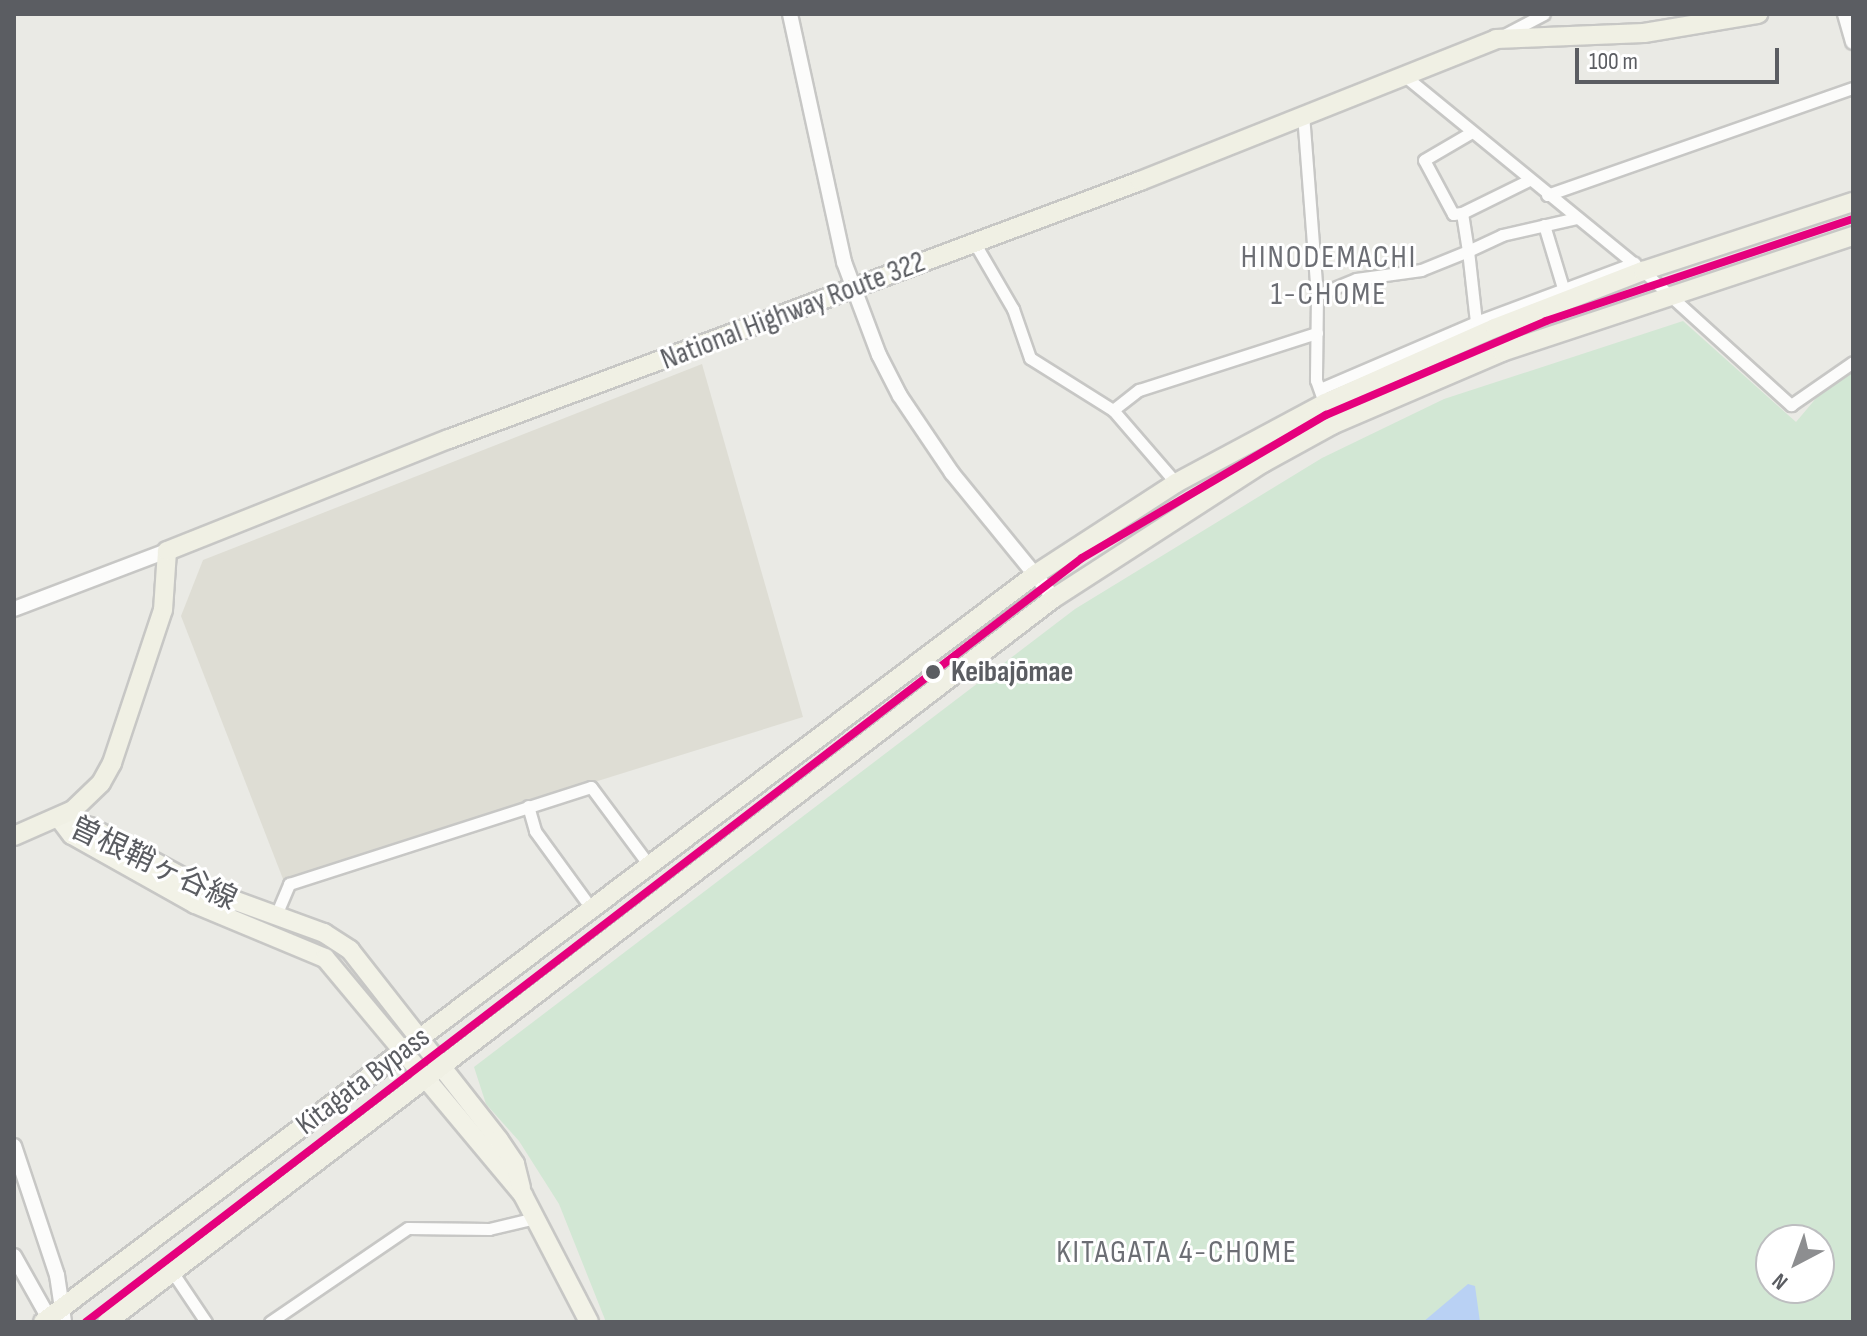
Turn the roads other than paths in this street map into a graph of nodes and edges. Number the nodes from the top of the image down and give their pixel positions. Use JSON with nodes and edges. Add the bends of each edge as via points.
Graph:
{"nodes":[{"id":1,"x":790,"y":14,"type":"edge"},
{"id":2,"x":1544,"y":14,"type":"edge"},
{"id":3,"x":1758,"y":14,"type":"edge"},
{"id":4,"x":1845,"y":14,"type":"edge"},
{"id":5,"x":1496,"y":39,"type":"junction"},
{"id":6,"x":1853,"y":42,"type":"edge"},
{"id":7,"x":1406,"y":77,"type":"junction"},
{"id":8,"x":1853,"y":88,"type":"edge"},
{"id":9,"x":1303,"y":114,"type":"junction"},
{"id":10,"x":1470,"y":133,"type":"junction"},
{"id":11,"x":1529,"y":180,"type":"junction"},
{"id":12,"x":1547,"y":195,"type":"junction"},
{"id":13,"x":1853,"y":202,"type":"edge"},
{"id":14,"x":1462,"y":213,"type":"junction"},
{"id":15,"x":1576,"y":218,"type":"junction"},
{"id":16,"x":1544,"y":225,"type":"junction"},
{"id":17,"x":1853,"y":236,"type":"edge"},
{"id":18,"x":974,"y":242,"type":"junction"},
{"id":19,"x":1468,"y":251,"type":"junction"},
{"id":20,"x":1639,"y":267,"type":"junction"},
{"id":21,"x":1563,"y":288,"type":"junction"},
{"id":22,"x":855,"y":289,"type":"junction"},
{"id":23,"x":1669,"y":294,"type":"junction"},
{"id":24,"x":1317,"y":295,"type":"junction"},
{"id":25,"x":1476,"y":322,"type":"junction"},
{"id":26,"x":1317,"y":333,"type":"junction"},
{"id":27,"x":1853,"y":362,"type":"edge"},
{"id":28,"x":1322,"y":396,"type":"junction"},
{"id":29,"x":1113,"y":410,"type":"junction"},
{"id":30,"x":1332,"y":425,"type":"junction"},
{"id":31,"x":1176,"y":483,"type":"junction"},
{"id":32,"x":167,"y":551,"type":"junction"},
{"id":33,"x":1036,"y":574,"type":"junction"},
{"id":34,"x":1054,"y":598,"type":"junction"},
{"id":35,"x":14,"y":609,"type":"edge"},
{"id":36,"x":528,"y":806,"type":"junction"},
{"id":37,"x":59,"y":818,"type":"junction"},
{"id":38,"x":14,"y":836,"type":"edge"},
{"id":39,"x":649,"y":865,"type":"junction"},
{"id":40,"x":591,"y":908,"type":"junction"},
{"id":41,"x":276,"y":915,"type":"junction"},
{"id":42,"x":420,"y":1037,"type":"junction"},
{"id":43,"x":404,"y":1048,"type":"junction"},
{"id":44,"x":433,"y":1070,"type":"junction"},
{"id":45,"x":14,"y":1146,"type":"edge"},
{"id":46,"x":535,"y":1218,"type":"junction"},
{"id":47,"x":14,"y":1256,"type":"edge"},
{"id":48,"x":171,"y":1270,"type":"junction"},
{"id":49,"x":54,"y":1318,"type":"edge"},
{"id":50,"x":107,"y":1322,"type":"edge"},
{"id":51,"x":206,"y":1322,"type":"edge"},
{"id":52,"x":270,"y":1322,"type":"edge"},
{"id":53,"x":589,"y":1322,"type":"edge"}],
"edges":[{"from":1,"to":22,"type":"street","via":[[844,262]]},
{"from":2,"to":5,"type":"street"},
{"from":3,"to":5,"type":"highway","name":"National Highway Route 322","via":[[1644,33]]},
{"from":4,"to":6,"type":"street"},
{"from":5,"to":7,"type":"highway","name":"National Highway Route 322"},
{"from":7,"to":9,"type":"highway","name":"National Highway Route 322"},
{"from":7,"to":10,"type":"street"},
{"from":8,"to":12,"type":"street"},
{"from":9,"to":18,"type":"highway","name":"National Highway Route 322"},
{"from":9,"to":24,"type":"street"},
{"from":10,"to":11,"type":"street"},
{"from":10,"to":14,"type":"street","via":[[1424,160],[1453,214]]},
{"from":11,"to":12,"type":"street"},
{"from":11,"to":14,"type":"street"},
{"from":12,"to":15,"type":"street"},
{"from":13,"to":20,"type":"highway","name":"Kitagata Bypass"},
{"from":14,"to":19,"type":"street"},
{"from":15,"to":16,"type":"street"},
{"from":15,"to":20,"type":"street"},
{"from":16,"to":19,"type":"street"},
{"from":16,"to":21,"type":"street"},
{"from":17,"to":23,"type":"highway","name":"Kitagata Bypass"},
{"from":18,"to":22,"type":"highway","name":"National Highway Route 322"},
{"from":18,"to":29,"type":"street","via":[[1013,309],[1030,358]]},
{"from":19,"to":24,"type":"street","via":[[1421,270],[1356,279]]},
{"from":19,"to":25,"type":"street"},
{"from":20,"to":21,"type":"street"},
{"from":20,"to":23,"type":"street"},
{"from":20,"to":28,"type":"highway","name":"Kitagata Bypass"},
{"from":21,"to":25,"type":"street"},
{"from":22,"to":32,"type":"highway","name":"National Highway Route 322"},
{"from":22,"to":33,"type":"street","via":[[900,396],[952,473]]},
{"from":23,"to":27,"type":"street","via":[[1791,405]]},
{"from":23,"to":30,"type":"highway","name":"Kitagata Bypass","via":[[1502,352]]},
{"from":24,"to":26,"type":"street"},
{"from":25,"to":28,"type":"street"},
{"from":26,"to":28,"type":"street"},
{"from":26,"to":29,"type":"street","via":[[1139,390]]},
{"from":28,"to":30,"type":"street"},
{"from":28,"to":31,"type":"highway","name":"Kitagata Bypass"},
{"from":29,"to":31,"type":"street"},
{"from":30,"to":34,"type":"highway","name":"Kitagata Bypass","via":[[1263,463]]},
{"from":31,"to":33,"type":"highway","name":"Kitagata Bypass"},
{"from":32,"to":35,"type":"street"},
{"from":32,"to":37,"type":"highway","via":[[163,610],[112,763],[88,798]]},
{"from":33,"to":34,"type":"street"},
{"from":33,"to":39,"type":"highway","name":"Kitagata Bypass"},
{"from":34,"to":44,"type":"highway","name":"Kitagata Bypass"},
{"from":36,"to":39,"type":"street","via":[[591,787]]},
{"from":36,"to":40,"type":"street","via":[[535,831]]},
{"from":36,"to":41,"type":"street","via":[[289,884]]},
{"from":37,"to":38,"type":"highway"},
{"from":37,"to":41,"type":"main road","name":"曽根鞘ヶ谷線","via":[[90,827],[224,899]]},
{"from":37,"to":43,"type":"main road","name":"曽根鞘ヶ谷線","via":[[72,835],[203,908],[314,950],[338,970]]},
{"from":39,"to":40,"type":"highway","name":"Kitagata Bypass"},
{"from":40,"to":42,"type":"highway","name":"Kitagata Bypass"},
{"from":41,"to":42,"type":"main road","name":"曽根鞘ヶ谷線","via":[[324,933],[350,950]]},
{"from":42,"to":43,"type":"highway","name":"Kitagata Bypass"},
{"from":42,"to":44,"type":"main road","name":"曽根鞘ヶ谷線"},
{"from":43,"to":44,"type":"main road","name":"曽根鞘ヶ谷線"},
{"from":43,"to":49,"type":"highway","name":"Kitagata Bypass"},
{"from":44,"to":46,"type":"main road","name":"曽根鞘ヶ谷線","via":[[515,1164]]},
{"from":44,"to":48,"type":"highway","name":"Kitagata Bypass"},
{"from":45,"to":49,"type":"street","via":[[57,1275]]},
{"from":46,"to":52,"type":"street","via":[[489,1229],[408,1228]]},
{"from":46,"to":53,"type":"main road","name":"曽根鞘ヶ谷線"},
{"from":47,"to":49,"type":"street"},
{"from":48,"to":50,"type":"highway","name":"Kitagata Bypass"},
{"from":48,"to":51,"type":"street"}]}
